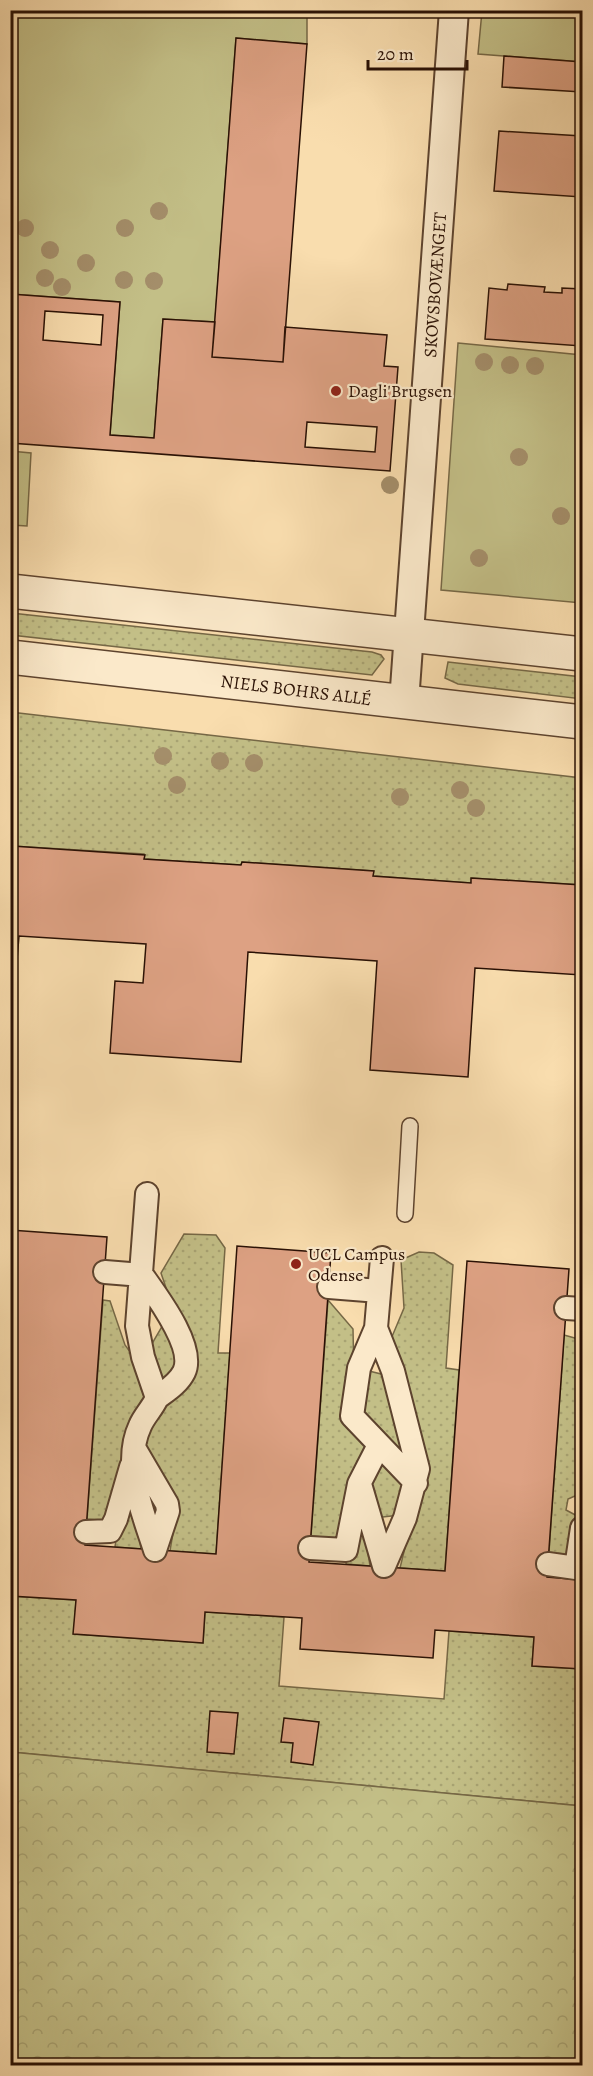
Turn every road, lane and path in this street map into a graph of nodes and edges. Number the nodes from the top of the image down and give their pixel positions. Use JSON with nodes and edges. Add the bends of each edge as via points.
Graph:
{"nodes":[{"id":1,"x":454,"y":10,"type":"edge"},
{"id":2,"x":10,"y":591,"type":"edge"},
{"id":3,"x":411,"y":634,"type":"junction"},
{"id":4,"x":582,"y":654,"type":"edge"},
{"id":5,"x":10,"y":657,"type":"edge"},
{"id":6,"x":405,"y":702,"type":"junction"},
{"id":7,"x":582,"y":722,"type":"edge"},
{"id":8,"x":410,"y":1126,"type":"dead end"},
{"id":9,"x":147,"y":1194,"type":"dead end"},
{"id":10,"x":405,"y":1214,"type":"dead end"},
{"id":11,"x":382,"y":1258,"type":"dead end"},
{"id":12,"x":105,"y":1272,"type":"dead end"},
{"id":13,"x":142,"y":1275,"type":"junction"},
{"id":14,"x":329,"y":1287,"type":"dead end"},
{"id":15,"x":379,"y":1291,"type":"junction"},
{"id":16,"x":376,"y":1328,"type":"junction"},
{"id":17,"x":157,"y":1398,"type":"junction"},
{"id":18,"x":379,"y":1445,"type":"junction"},
{"id":19,"x":416,"y":1483,"type":"junction"},
{"id":20,"x":359,"y":1484,"type":"junction"},
{"id":21,"x":582,"y":1528,"type":"edge"},
{"id":22,"x":86,"y":1532,"type":"dead end"},
{"id":23,"x":310,"y":1548,"type":"dead end"},
{"id":24,"x":548,"y":1564,"type":"dead end"}],
"edges":[{"from":1,"to":3,"type":"street","name":"SKOVSBOVÆNGET"},
{"from":2,"to":3,"type":"street"},
{"from":3,"to":4,"type":"street"},
{"from":3,"to":6,"type":"street","name":"SKOVSBOVÆNGET"},
{"from":5,"to":6,"type":"street","name":"NIELS BOHRS ALLÉ"},
{"from":6,"to":7,"type":"street","name":"NIELS BOHRS ALLÉ"},
{"from":8,"to":10,"type":"lane"},
{"from":9,"to":13,"type":"street"},
{"from":11,"to":15,"type":"street"},
{"from":12,"to":13,"type":"street"},
{"from":13,"to":17,"type":"street","via":[[137,1326]]},
{"from":13,"to":17,"type":"street","via":[[167,1308],[186,1356],[184,1372]]},
{"from":14,"to":15,"type":"street"},
{"from":15,"to":16,"type":"street"},
{"from":16,"to":18,"type":"street","via":[[359,1368],[351,1410],[356,1422]]},
{"from":16,"to":19,"type":"street","via":[[393,1371],[416,1456]]},
{"from":17,"to":22,"type":"street","via":[[140,1426],[110,1531]]},
{"from":18,"to":19,"type":"street"},
{"from":18,"to":20,"type":"street"},
{"from":19,"to":20,"type":"street","via":[[384,1566]]},
{"from":20,"to":23,"type":"street","via":[[346,1550]]},
{"from":21,"to":24,"type":"street","via":[[576,1568]]}]}
